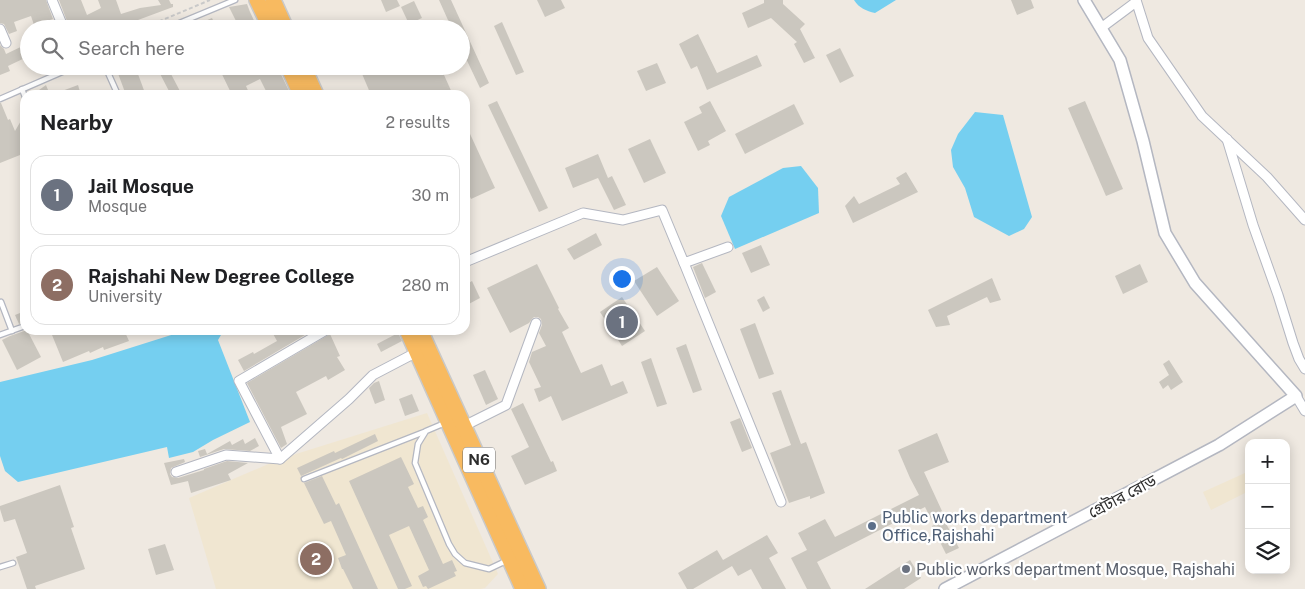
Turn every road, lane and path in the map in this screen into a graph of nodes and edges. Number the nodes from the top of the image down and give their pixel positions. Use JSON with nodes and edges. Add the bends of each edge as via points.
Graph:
{"nodes":[{"id":1,"x":52,"y":0,"type":"edge"},
{"id":2,"x":210,"y":0,"type":"edge"},
{"id":3,"x":235,"y":0,"type":"edge"},
{"id":4,"x":257,"y":0,"type":"edge"},
{"id":5,"x":273,"y":0,"type":"edge"},
{"id":6,"x":1084,"y":0,"type":"edge"},
{"id":7,"x":1136,"y":1,"type":"edge"},
{"id":8,"x":60,"y":20,"type":"edge"},
{"id":9,"x":162,"y":20,"type":"edge"},
{"id":10,"x":187,"y":20,"type":"edge"},
{"id":11,"x":267,"y":20,"type":"edge"},
{"id":12,"x":282,"y":20,"type":"edge"},
{"id":13,"x":0,"y":28,"type":"edge"},
{"id":14,"x":1102,"y":28,"type":"junction"},
{"id":15,"x":6,"y":43,"type":"dead end"},
{"id":16,"x":56,"y":75,"type":"edge"},
{"id":17,"x":109,"y":75,"type":"edge"},
{"id":18,"x":292,"y":75,"type":"edge"},
{"id":19,"x":307,"y":75,"type":"edge"},
{"id":20,"x":22,"y":90,"type":"edge"},
{"id":21,"x":116,"y":90,"type":"edge"},
{"id":22,"x":299,"y":90,"type":"edge"},
{"id":23,"x":314,"y":90,"type":"edge"},
{"id":24,"x":20,"y":91,"type":"edge"},
{"id":25,"x":0,"y":98,"type":"edge"},
{"id":26,"x":1226,"y":139,"type":"junction"},
{"id":27,"x":1305,"y":220,"type":"edge"},
{"id":28,"x":728,"y":247,"type":"dead end"},
{"id":29,"x":470,"y":260,"type":"edge"},
{"id":30,"x":684,"y":263,"type":"junction"},
{"id":31,"x":0,"y":303,"type":"edge"},
{"id":32,"x":536,"y":324,"type":"dead end"},
{"id":33,"x":20,"y":328,"type":"edge"},
{"id":34,"x":12,"y":331,"type":"junction"},
{"id":35,"x":317,"y":335,"type":"edge"},
{"id":36,"x":409,"y":335,"type":"edge"},
{"id":37,"x":422,"y":335,"type":"edge"},
{"id":38,"x":0,"y":336,"type":"edge"},
{"id":39,"x":417,"y":352,"type":"junction"},
{"id":40,"x":1305,"y":369,"type":"edge"},
{"id":41,"x":1296,"y":396,"type":"junction"},
{"id":42,"x":1305,"y":412,"type":"edge"},
{"id":43,"x":448,"y":422,"type":"junction"},
{"id":44,"x":464,"y":426,"type":"junction"},
{"id":45,"x":426,"y":431,"type":"junction"},
{"id":46,"x":280,"y":460,"type":"junction"},
{"id":47,"x":176,"y":472,"type":"dead end"},
{"id":48,"x":304,"y":479,"type":"dead end"},
{"id":49,"x":781,"y":502,"type":"dead end"},
{"id":50,"x":510,"y":559,"type":"junction"},
{"id":51,"x":13,"y":564,"type":"dead end"},
{"id":52,"x":0,"y":567,"type":"edge"},
{"id":53,"x":531,"y":588,"type":"edge"},
{"id":54,"x":945,"y":589,"type":"edge"}],
"edges":[{"from":1,"to":8,"type":"street"},
{"from":2,"to":9,"type":"path"},
{"from":3,"to":10,"type":"lane"},
{"from":4,"to":11,"type":"highway"},
{"from":5,"to":12,"type":"highway"},
{"from":6,"to":14,"type":"street"},
{"from":7,"to":14,"type":"street"},
{"from":7,"to":26,"type":"street","via":[[1148,38],[1202,116]]},
{"from":13,"to":15,"type":"street"},
{"from":14,"to":41,"type":"street","via":[[1120,60],[1165,233],[1195,282]]},
{"from":16,"to":20,"type":"lane"},
{"from":17,"to":21,"type":"lane"},
{"from":18,"to":22,"type":"highway"},
{"from":19,"to":23,"type":"highway"},
{"from":24,"to":25,"type":"lane"},
{"from":26,"to":27,"type":"street","via":[[1267,177]]},
{"from":26,"to":40,"type":"street","via":[[1293,343]]},
{"from":28,"to":30,"type":"street"},
{"from":29,"to":30,"type":"street","via":[[583,213],[623,220],[662,210]]},
{"from":30,"to":49,"type":"street"},
{"from":31,"to":34,"type":"lane"},
{"from":32,"to":44,"type":"street","via":[[506,405]]},
{"from":33,"to":34,"type":"lane"},
{"from":34,"to":38,"type":"lane"},
{"from":35,"to":46,"type":"street","via":[[239,381]]},
{"from":36,"to":39,"type":"highway","number":"N6"},
{"from":37,"to":44,"type":"highway","number":"N6"},
{"from":39,"to":43,"type":"highway","number":"N6"},
{"from":39,"to":46,"type":"street","via":[[373,375]]},
{"from":41,"to":42,"type":"street"},
{"from":41,"to":54,"type":"street","name":"গ্রেটার রোড","via":[[1219,445]]},
{"from":43,"to":45,"type":"lane"},
{"from":43,"to":50,"type":"highway","number":"N6"},
{"from":44,"to":53,"type":"highway","number":"N6"},
{"from":45,"to":48,"type":"lane"},
{"from":45,"to":50,"type":"lane","via":[[418,444],[415,463],[455,554],[465,563],[489,570]]},
{"from":46,"to":47,"type":"street","via":[[226,455]]},
{"from":50,"to":53,"type":"highway","number":"N6"},
{"from":51,"to":52,"type":"lane"}]}
